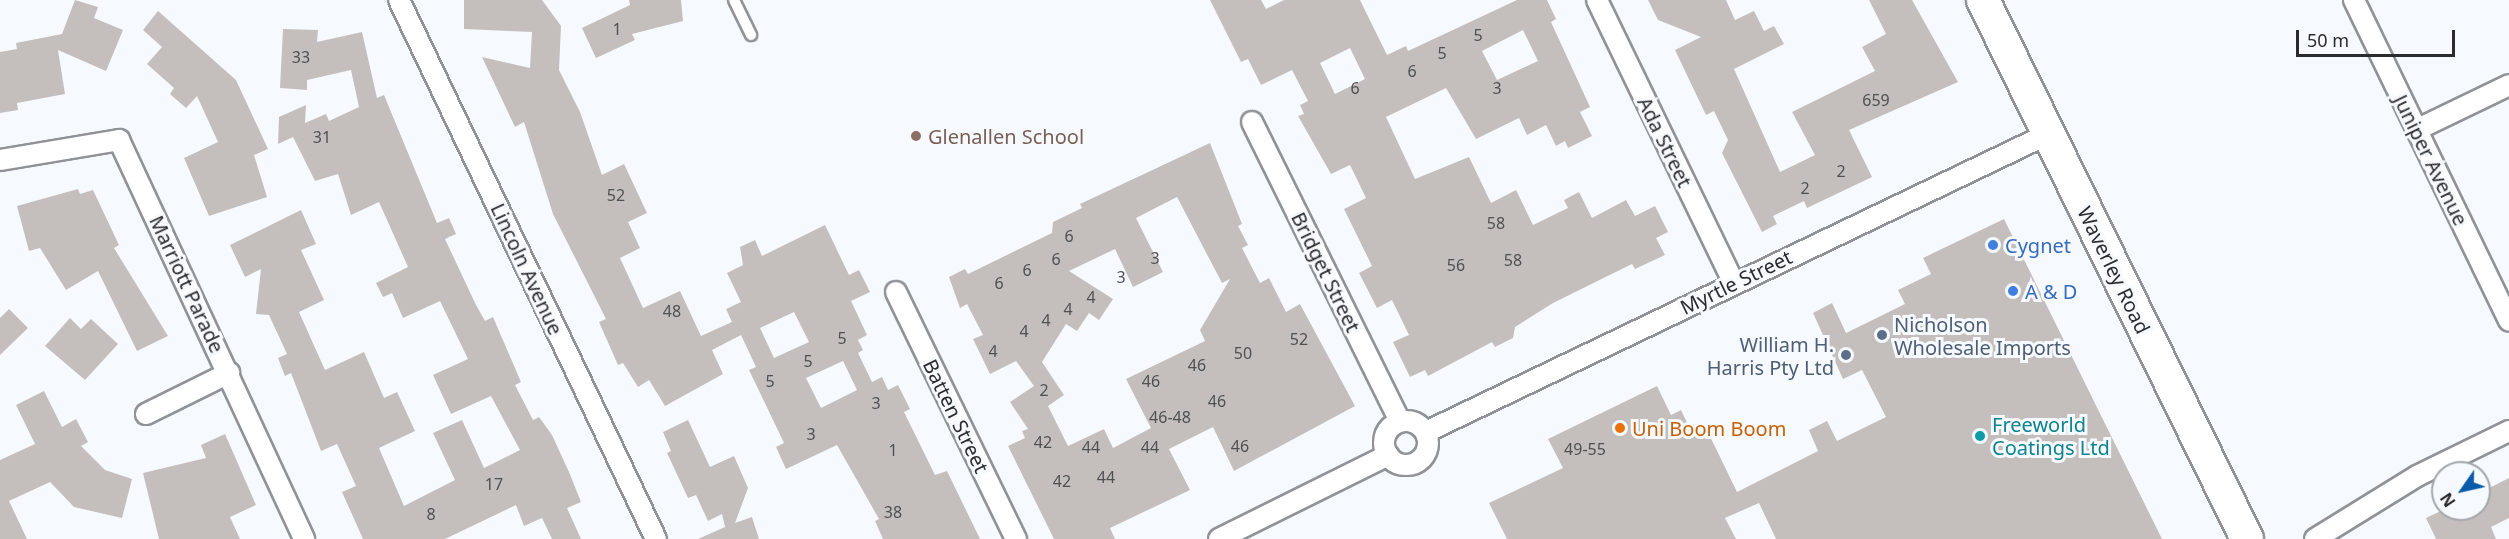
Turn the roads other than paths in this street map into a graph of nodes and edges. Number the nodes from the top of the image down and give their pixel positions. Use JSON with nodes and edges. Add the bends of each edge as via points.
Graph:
{"nodes":[{"id":1,"x":399,"y":0,"type":"edge"},
{"id":2,"x":734,"y":0,"type":"edge"},
{"id":3,"x":1597,"y":0,"type":"edge"},
{"id":4,"x":1983,"y":0,"type":"edge"},
{"id":5,"x":2354,"y":0,"type":"edge"},
{"id":6,"x":752,"y":35,"type":"dead end"},
{"id":7,"x":2509,"y":85,"type":"edge"},
{"id":8,"x":1252,"y":122,"type":"dead end"},
{"id":9,"x":2416,"y":130,"type":"junction"},
{"id":10,"x":2048,"y":134,"type":"junction"},
{"id":11,"x":0,"y":160,"type":"edge"},
{"id":12,"x":1734,"y":284,"type":"junction"},
{"id":13,"x":896,"y":292,"type":"dead end"},
{"id":14,"x":2509,"y":320,"type":"edge"},
{"id":15,"x":229,"y":373,"type":"junction"},
{"id":16,"x":146,"y":414,"type":"dead end"},
{"id":17,"x":1400,"y":422,"type":"junction"},
{"id":18,"x":2509,"y":431,"type":"edge"},
{"id":19,"x":1426,"y":432,"type":"junction"},
{"id":20,"x":1388,"y":455,"type":"junction"},
{"id":21,"x":304,"y":539,"type":"edge"},
{"id":22,"x":656,"y":539,"type":"edge"},
{"id":23,"x":1016,"y":539,"type":"edge"},
{"id":24,"x":1219,"y":539,"type":"edge"},
{"id":25,"x":2247,"y":539,"type":"edge"},
{"id":26,"x":2316,"y":539,"type":"edge"}],
"edges":[{"from":1,"to":22,"type":"street","name":"Lincoln Avenue"},
{"from":2,"to":6,"type":"lane"},
{"from":3,"to":12,"type":"street","name":"Ada Street"},
{"from":4,"to":10,"type":"main road","name":"Waverley Road"},
{"from":5,"to":9,"type":"street","name":"Juniper Avenue"},
{"from":7,"to":9,"type":"street"},
{"from":8,"to":17,"type":"street","name":"Bridget Street"},
{"from":9,"to":14,"type":"street","name":"Juniper Avenue"},
{"from":10,"to":12,"type":"street","name":"Myrtle Street"},
{"from":10,"to":25,"type":"main road","name":"Waverley Road"},
{"from":11,"to":15,"type":"street","name":"Marriott Parade","via":[[119,140]]},
{"from":12,"to":19,"type":"street","name":"Myrtle Street"},
{"from":13,"to":23,"type":"street","name":"Batten Street"},
{"from":15,"to":16,"type":"street"},
{"from":15,"to":21,"type":"street","name":"Marriott Parade"},
{"from":17,"to":19,"type":"street","via":[[1415,422]]},
{"from":17,"to":20,"type":"street","via":[[1387,433]]},
{"from":18,"to":26,"type":"street","via":[[2417,476]]},
{"from":19,"to":20,"type":"street","via":[[1428,447],[1418,462],[1403,465]]},
{"from":20,"to":24,"type":"street"}]}
